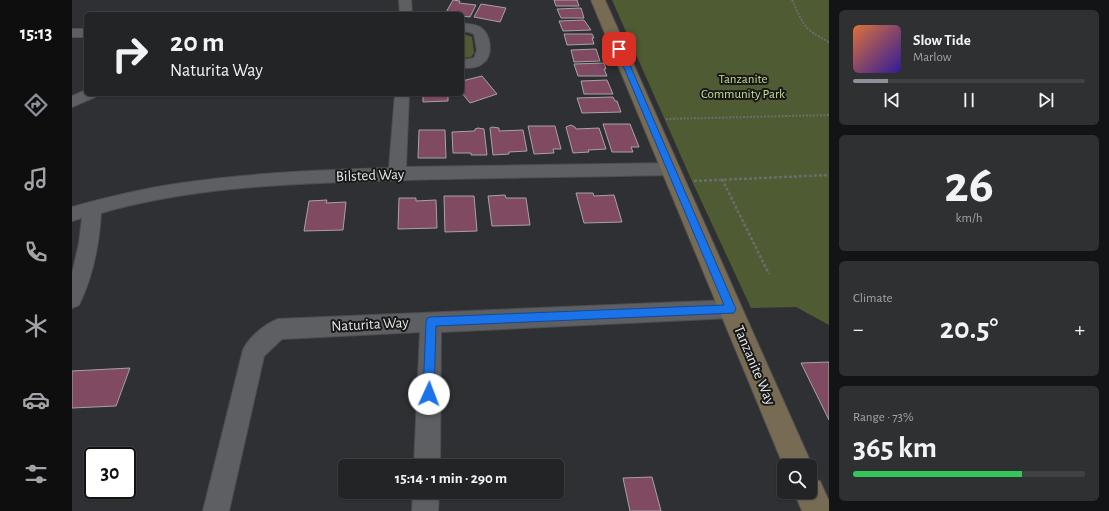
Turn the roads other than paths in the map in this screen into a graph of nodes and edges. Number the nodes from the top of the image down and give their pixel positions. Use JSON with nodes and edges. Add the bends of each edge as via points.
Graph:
{"nodes":[{"id":1,"x":405,"y":0,"type":"edge"},
{"id":2,"x":598,"y":0,"type":"edge"},
{"id":3,"x":406,"y":12,"type":"edge"},
{"id":4,"x":464,"y":27,"type":"edge"},
{"id":5,"x":72,"y":33,"type":"edge"},
{"id":6,"x":84,"y":33,"type":"edge"},
{"id":7,"x":464,"y":64,"type":"edge"},
{"id":8,"x":86,"y":96,"type":"edge"},
{"id":9,"x":402,"y":96,"type":"edge"},
{"id":10,"x":72,"y":102,"type":"edge"},
{"id":11,"x":672,"y":169,"type":"junction"},
{"id":12,"x":397,"y":173,"type":"junction"},
{"id":13,"x":92,"y":208,"type":"junction"},
{"id":14,"x":72,"y":214,"type":"edge"},
{"id":15,"x":72,"y":299,"type":"edge"},
{"id":16,"x":731,"y":309,"type":"junction"},
{"id":17,"x":431,"y":322,"type":"junction"},
{"id":18,"x":426,"y":459,"type":"edge"},
{"id":19,"x":795,"y":459,"type":"edge"},
{"id":20,"x":426,"y":499,"type":"edge"},
{"id":21,"x":812,"y":499,"type":"edge"},
{"id":22,"x":216,"y":511,"type":"edge"},
{"id":23,"x":425,"y":511,"type":"edge"},
{"id":24,"x":818,"y":511,"type":"edge"}],
"edges":[{"from":1,"to":3,"type":"street"},
{"from":2,"to":11,"type":"street","name":"Tanzanite Way"},
{"from":4,"to":7,"type":"street","via":[[476,29],[482,34],[484,53],[477,62]]},
{"from":5,"to":6,"type":"street"},
{"from":8,"to":10,"type":"street"},
{"from":9,"to":12,"type":"street"},
{"from":11,"to":12,"type":"street","name":"Bilsted Way"},
{"from":11,"to":16,"type":"street","name":"Tanzanite Way"},
{"from":12,"to":13,"type":"street","name":"Bilsted Way","via":[[230,182],[172,190]]},
{"from":13,"to":14,"type":"street","name":"Bilsted Way"},
{"from":13,"to":15,"type":"street","via":[[90,242],[84,268]]},
{"from":16,"to":17,"type":"street","name":"Naturita Way"},
{"from":16,"to":19,"type":"street","name":"Tanzanite Way"},
{"from":17,"to":18,"type":"street"},
{"from":17,"to":22,"type":"street","name":"Naturita Way","via":[[278,329],[254,350]]},
{"from":20,"to":23,"type":"street"},
{"from":21,"to":24,"type":"street"}]}
